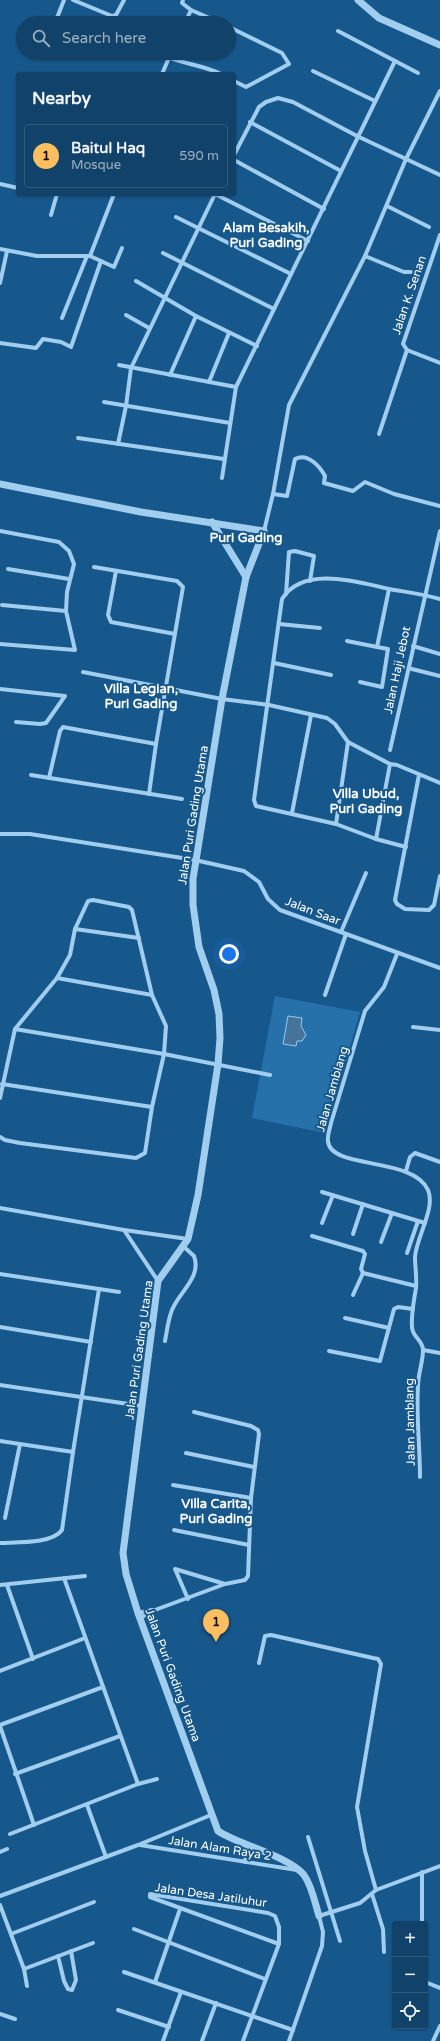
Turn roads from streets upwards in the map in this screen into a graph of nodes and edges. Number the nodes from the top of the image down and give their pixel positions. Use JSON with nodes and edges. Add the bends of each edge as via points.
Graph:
{"nodes":[{"id":1,"x":64,"y":0,"type":"edge"},
{"id":2,"x":73,"y":0,"type":"edge"},
{"id":3,"x":124,"y":0,"type":"edge"},
{"id":4,"x":183,"y":0,"type":"edge"},
{"id":5,"x":358,"y":0,"type":"edge"},
{"id":6,"x":191,"y":10,"type":"junction"},
{"id":7,"x":58,"y":16,"type":"edge"},
{"id":8,"x":112,"y":16,"type":"joint"},
{"id":9,"x":188,"y":16,"type":"edge"},
{"id":10,"x":205,"y":16,"type":"edge"},
{"id":11,"x":236,"y":30,"type":"edge"},
{"id":12,"x":338,"y":31,"type":"dead end"},
{"id":13,"x":440,"y":45,"type":"edge"},
{"id":14,"x":167,"y":60,"type":"edge"},
{"id":15,"x":177,"y":60,"type":"edge"},
{"id":16,"x":395,"y":62,"type":"junction"},
{"id":17,"x":313,"y":71,"type":"dead end"},
{"id":18,"x":163,"y":72,"type":"edge"},
{"id":19,"x":217,"y":72,"type":"edge"},
{"id":20,"x":418,"y":73,"type":"dead end"},
{"id":21,"x":236,"y":81,"type":"edge"},
{"id":22,"x":440,"y":91,"type":"edge"},
{"id":23,"x":375,"y":101,"type":"junction"},
{"id":24,"x":250,"y":122,"type":"junction"},
{"id":25,"x":357,"y":136,"type":"junction"},
{"id":26,"x":236,"y":152,"type":"edge"},
{"id":27,"x":406,"y":159,"type":"junction"},
{"id":28,"x":236,"y":161,"type":"edge"},
{"id":29,"x":341,"y":171,"type":"junction"},
{"id":30,"x":440,"y":175,"type":"edge"},
{"id":31,"x":0,"y":184,"type":"edge"},
{"id":32,"x":16,"y":188,"type":"edge"},
{"id":33,"x":56,"y":196,"type":"edge"},
{"id":34,"x":113,"y":196,"type":"edge"},
{"id":35,"x":214,"y":196,"type":"edge"},
{"id":36,"x":219,"y":196,"type":"edge"},
{"id":37,"x":387,"y":206,"type":"junction"},
{"id":38,"x":324,"y":208,"type":"junction"},
{"id":39,"x":51,"y":214,"type":"dead end"},
{"id":40,"x":176,"y":216,"type":"dead end"},
{"id":41,"x":429,"y":227,"type":"dead end"},
{"id":42,"x":199,"y":228,"type":"junction"},
{"id":43,"x":440,"y":235,"type":"edge"},
{"id":44,"x":308,"y":241,"type":"junction"},
{"id":45,"x":122,"y":248,"type":"dead end"},
{"id":46,"x":0,"y":249,"type":"edge"},
{"id":47,"x":7,"y":251,"type":"junction"},
{"id":48,"x":163,"y":254,"type":"dead end"},
{"id":49,"x":89,"y":256,"type":"junction"},
{"id":50,"x":365,"y":256,"type":"junction"},
{"id":51,"x":101,"y":261,"type":"junction"},
{"id":52,"x":182,"y":263,"type":"junction"},
{"id":53,"x":411,"y":272,"type":"dead end"},
{"id":54,"x":291,"y":274,"type":"junction"},
{"id":55,"x":136,"y":281,"type":"dead end"},
{"id":56,"x":0,"y":283,"type":"edge"},
{"id":57,"x":164,"y":298,"type":"junction"},
{"id":58,"x":274,"y":309,"type":"junction"},
{"id":59,"x":126,"y":316,"type":"dead end"},
{"id":60,"x":196,"y":316,"type":"junction"},
{"id":61,"x":62,"y":318,"type":"dead end"},
{"id":62,"x":149,"y":328,"type":"junction"},
{"id":63,"x":229,"y":333,"type":"junction"},
{"id":64,"x":0,"y":344,"type":"edge"},
{"id":65,"x":257,"y":346,"type":"junction"},
{"id":66,"x":407,"y":350,"type":"junction"},
{"id":67,"x":440,"y":364,"type":"edge"},
{"id":68,"x":119,"y":365,"type":"dead end"},
{"id":69,"x":131,"y":368,"type":"junction"},
{"id":70,"x":170,"y":375,"type":"junction"},
{"id":71,"x":209,"y":382,"type":"junction"},
{"id":72,"x":236,"y":388,"type":"junction"},
{"id":73,"x":104,"y":402,"type":"dead end"},
{"id":74,"x":126,"y":406,"type":"junction"},
{"id":75,"x":230,"y":423,"type":"junction"},
{"id":76,"x":379,"y":434,"type":"dead end"},
{"id":77,"x":78,"y":438,"type":"dead end"},
{"id":78,"x":118,"y":444,"type":"junction"},
{"id":79,"x":224,"y":459,"type":"junction"},
{"id":80,"x":222,"y":478,"type":"dead end"},
{"id":81,"x":0,"y":484,"type":"edge"},
{"id":82,"x":273,"y":494,"type":"junction"},
{"id":83,"x":440,"y":506,"type":"edge"},
{"id":84,"x":212,"y":522,"type":"junction"},
{"id":85,"x":0,"y":531,"type":"edge"},
{"id":86,"x":264,"y":531,"type":"junction"},
{"id":87,"x":440,"y":532,"type":"edge"},
{"id":88,"x":94,"y":567,"type":"dead end"},
{"id":89,"x":8,"y":569,"type":"dead end"},
{"id":90,"x":116,"y":571,"type":"junction"},
{"id":91,"x":246,"y":577,"type":"junction"},
{"id":92,"x":69,"y":579,"type":"junction"},
{"id":93,"x":310,"y":581,"type":"junction"},
{"id":94,"x":389,"y":589,"type":"junction"},
{"id":95,"x":286,"y":594,"type":"junction"},
{"id":96,"x":424,"y":595,"type":"junction"},
{"id":97,"x":440,"y":599,"type":"edge"},
{"id":98,"x":2,"y":605,"type":"dead end"},
{"id":99,"x":66,"y":611,"type":"junction"},
{"id":100,"x":279,"y":624,"type":"junction"},
{"id":101,"x":320,"y":628,"type":"dead end"},
{"id":102,"x":175,"y":634,"type":"junction"},
{"id":103,"x":347,"y":641,"type":"dead end"},
{"id":104,"x":0,"y":644,"type":"edge"},
{"id":105,"x":413,"y":646,"type":"junction"},
{"id":106,"x":377,"y":647,"type":"junction"},
{"id":107,"x":440,"y":654,"type":"edge"},
{"id":108,"x":274,"y":663,"type":"junction"},
{"id":109,"x":408,"y":668,"type":"junction"},
{"id":110,"x":83,"y":672,"type":"dead end"},
{"id":111,"x":331,"y":675,"type":"dead end"},
{"id":112,"x":440,"y":676,"type":"edge"},
{"id":113,"x":360,"y":682,"type":"dead end"},
{"id":114,"x":165,"y":688,"type":"junction"},
{"id":115,"x":0,"y":689,"type":"edge"},
{"id":116,"x":222,"y":698,"type":"junction"},
{"id":117,"x":268,"y":705,"type":"junction"},
{"id":118,"x":311,"y":715,"type":"junction"},
{"id":119,"x":16,"y":722,"type":"dead end"},
{"id":120,"x":348,"y":742,"type":"junction"},
{"id":121,"x":156,"y":744,"type":"junction"},
{"id":122,"x":390,"y":750,"type":"dead end"},
{"id":123,"x":390,"y":764,"type":"junction"},
{"id":124,"x":31,"y":775,"type":"dead end"},
{"id":125,"x":420,"y":775,"type":"junction"},
{"id":126,"x":49,"y":778,"type":"junction"},
{"id":127,"x":440,"y":783,"type":"edge"},
{"id":128,"x":149,"y":794,"type":"junction"},
{"id":129,"x":182,"y":799,"type":"dead end"},
{"id":130,"x":292,"y":813,"type":"junction"},
{"id":131,"x":336,"y":824,"type":"junction"},
{"id":132,"x":0,"y":834,"type":"edge"},
{"id":133,"x":376,"y":839,"type":"junction"},
{"id":134,"x":406,"y":847,"type":"junction"},
{"id":135,"x":195,"y":860,"type":"junction"},
{"id":136,"x":366,"y":873,"type":"dead end"},
{"id":137,"x":440,"y":876,"type":"edge"},
{"id":138,"x":76,"y":929,"type":"junction"},
{"id":139,"x":343,"y":933,"type":"junction"},
{"id":140,"x":139,"y":938,"type":"junction"},
{"id":141,"x":397,"y":954,"type":"junction"},
{"id":142,"x":440,"y":968,"type":"edge"},
{"id":143,"x":57,"y":978,"type":"junction"},
{"id":144,"x":152,"y":995,"type":"junction"},
{"id":145,"x":325,"y":995,"type":"dead end"},
{"id":146,"x":413,"y":1027,"type":"dead end"},
{"id":147,"x":15,"y":1029,"type":"junction"},
{"id":148,"x":440,"y":1030,"type":"edge"},
{"id":149,"x":164,"y":1054,"type":"junction"},
{"id":150,"x":218,"y":1064,"type":"junction"},
{"id":151,"x":270,"y":1075,"type":"dead end"},
{"id":152,"x":2,"y":1084,"type":"junction"},
{"id":153,"x":0,"y":1098,"type":"edge"},
{"id":154,"x":152,"y":1107,"type":"junction"},
{"id":155,"x":0,"y":1137,"type":"edge"},
{"id":156,"x":440,"y":1162,"type":"edge"},
{"id":157,"x":406,"y":1171,"type":"junction"},
{"id":158,"x":322,"y":1192,"type":"dead end"},
{"id":159,"x":333,"y":1195,"type":"junction"},
{"id":160,"x":363,"y":1204,"type":"junction"},
{"id":161,"x":0,"y":1208,"type":"edge"},
{"id":162,"x":392,"y":1213,"type":"junction"},
{"id":163,"x":418,"y":1221,"type":"junction"},
{"id":164,"x":322,"y":1223,"type":"dead end"},
{"id":165,"x":425,"y":1223,"type":"junction"},
{"id":166,"x":124,"y":1230,"type":"junction"},
{"id":167,"x":353,"y":1234,"type":"dead end"},
{"id":168,"x":312,"y":1236,"type":"dead end"},
{"id":169,"x":188,"y":1239,"type":"junction"},
{"id":170,"x":381,"y":1242,"type":"dead end"},
{"id":171,"x":183,"y":1246,"type":"junction"},
{"id":172,"x":408,"y":1253,"type":"dead end"},
{"id":173,"x":363,"y":1273,"type":"junction"},
{"id":174,"x":0,"y":1274,"type":"edge"},
{"id":175,"x":158,"y":1281,"type":"junction"},
{"id":176,"x":416,"y":1286,"type":"junction"},
{"id":177,"x":99,"y":1289,"type":"junction"},
{"id":178,"x":119,"y":1292,"type":"dead end"},
{"id":179,"x":353,"y":1295,"type":"dead end"},
{"id":180,"x":413,"y":1309,"type":"junction"},
{"id":181,"x":345,"y":1318,"type":"dead end"},
{"id":182,"x":0,"y":1327,"type":"edge"},
{"id":183,"x":389,"y":1328,"type":"junction"},
{"id":184,"x":166,"y":1341,"type":"dead end"},
{"id":185,"x":91,"y":1342,"type":"junction"},
{"id":186,"x":423,"y":1350,"type":"junction"},
{"id":187,"x":329,"y":1351,"type":"dead end"},
{"id":188,"x":440,"y":1353,"type":"edge"},
{"id":189,"x":0,"y":1384,"type":"edge"},
{"id":190,"x":81,"y":1397,"type":"junction"},
{"id":191,"x":142,"y":1406,"type":"junction"},
{"id":192,"x":194,"y":1412,"type":"dead end"},
{"id":193,"x":0,"y":1441,"type":"edge"},
{"id":194,"x":20,"y":1444,"type":"junction"},
{"id":195,"x":72,"y":1452,"type":"junction"},
{"id":196,"x":186,"y":1453,"type":"dead end"},
{"id":197,"x":254,"y":1467,"type":"junction"},
{"id":198,"x":420,"y":1477,"type":"dead end"},
{"id":199,"x":173,"y":1485,"type":"dead end"},
{"id":200,"x":251,"y":1498,"type":"junction"},
{"id":201,"x":5,"y":1518,"type":"dead end"},
{"id":202,"x":174,"y":1530,"type":"dead end"},
{"id":203,"x":0,"y":1544,"type":"edge"},
{"id":204,"x":249,"y":1545,"type":"junction"},
{"id":205,"x":86,"y":1576,"type":"dead end"},
{"id":206,"x":64,"y":1578,"type":"junction"},
{"id":207,"x":225,"y":1584,"type":"junction"},
{"id":208,"x":0,"y":1585,"type":"edge"},
{"id":209,"x":7,"y":1585,"type":"junction"},
{"id":210,"x":188,"y":1599,"type":"junction"},
{"id":211,"x":139,"y":1616,"type":"junction"},
{"id":212,"x":85,"y":1638,"type":"junction"},
{"id":213,"x":32,"y":1659,"type":"junction"},
{"id":214,"x":259,"y":1663,"type":"dead end"},
{"id":215,"x":0,"y":1671,"type":"edge"},
{"id":216,"x":103,"y":1687,"type":"junction"},
{"id":217,"x":0,"y":1726,"type":"edge"},
{"id":218,"x":120,"y":1736,"type":"junction"},
{"id":219,"x":15,"y":1774,"type":"junction"},
{"id":220,"x":157,"y":1779,"type":"dead end"},
{"id":221,"x":138,"y":1784,"type":"junction"},
{"id":222,"x":87,"y":1805,"type":"junction"},
{"id":223,"x":211,"y":1815,"type":"junction"},
{"id":224,"x":34,"y":1825,"type":"junction"},
{"id":225,"x":10,"y":1834,"type":"dead end"},
{"id":226,"x":308,"y":1836,"type":"dead end"},
{"id":227,"x":138,"y":1845,"type":"junction"},
{"id":228,"x":247,"y":1846,"type":"junction"},
{"id":229,"x":7,"y":1849,"type":"dead end"},
{"id":230,"x":0,"y":1852,"type":"edge"},
{"id":231,"x":106,"y":1857,"type":"junction"},
{"id":232,"x":245,"y":1862,"type":"junction"},
{"id":233,"x":440,"y":1866,"type":"edge"},
{"id":234,"x":299,"y":1870,"type":"junction"},
{"id":235,"x":422,"y":1872,"type":"junction"},
{"id":236,"x":376,"y":1890,"type":"junction"},
{"id":237,"x":372,"y":1894,"type":"junction"},
{"id":238,"x":0,"y":1896,"type":"edge"},
{"id":239,"x":94,"y":1902,"type":"dead end"},
{"id":240,"x":0,"y":1905,"type":"edge"},
{"id":241,"x":180,"y":1908,"type":"junction"},
{"id":242,"x":332,"y":1911,"type":"junction"},
{"id":243,"x":319,"y":1916,"type":"junction"},
{"id":244,"x":422,"y":1921,"type":"edge"},
{"id":245,"x":134,"y":1929,"type":"dead end"},
{"id":246,"x":11,"y":1934,"type":"junction"},
{"id":247,"x":340,"y":1941,"type":"dead end"},
{"id":248,"x":168,"y":1942,"type":"junction"},
{"id":249,"x":94,"y":1943,"type":"dead end"},
{"id":250,"x":279,"y":1944,"type":"junction"},
{"id":251,"x":71,"y":1951,"type":"junction"},
{"id":252,"x":384,"y":1952,"type":"dead end"},
{"id":253,"x":58,"y":1956,"type":"junction"},
{"id":254,"x":24,"y":1969,"type":"junction"},
{"id":255,"x":124,"y":1972,"type":"dead end"},
{"id":256,"x":265,"y":1979,"type":"junction"},
{"id":257,"x":155,"y":1982,"type":"junction"},
{"id":258,"x":428,"y":1983,"type":"edge"},
{"id":259,"x":27,"y":1986,"type":"dead end"},
{"id":260,"x":440,"y":1988,"type":"edge"},
{"id":261,"x":181,"y":1992,"type":"junction"},
{"id":262,"x":216,"y":2003,"type":"junction"},
{"id":263,"x":118,"y":2010,"type":"dead end"},
{"id":264,"x":0,"y":2014,"type":"edge"},
{"id":265,"x":252,"y":2016,"type":"junction"},
{"id":266,"x":15,"y":2019,"type":"dead end"},
{"id":267,"x":440,"y":2026,"type":"edge"},
{"id":268,"x":169,"y":2027,"type":"junction"},
{"id":269,"x":293,"y":2030,"type":"junction"},
{"id":270,"x":163,"y":2041,"type":"edge"},
{"id":271,"x":202,"y":2041,"type":"edge"},
{"id":272,"x":243,"y":2041,"type":"edge"},
{"id":273,"x":289,"y":2041,"type":"edge"},
{"id":274,"x":433,"y":2041,"type":"edge"}],
"edges":[{"from":1,"to":7,"type":"street"},
{"from":2,"to":8,"type":"street"},
{"from":3,"to":8,"type":"street","via":[[120,11],[116,16]]},
{"from":4,"to":6,"type":"street","via":[[182,3]]},
{"from":5,"to":13,"type":"street","via":[[379,18]]},
{"from":6,"to":9,"type":"street"},
{"from":6,"to":10,"type":"street"},
{"from":11,"to":21,"type":"street","via":[[282,53],[289,64],[246,87]]},
{"from":12,"to":16,"type":"street"},
{"from":14,"to":18,"type":"street"},
{"from":15,"to":19,"type":"street","via":[[208,67]]},
{"from":16,"to":20,"type":"street"},
{"from":16,"to":23,"type":"street"},
{"from":17,"to":23,"type":"street"},
{"from":22,"to":27,"type":"street"},
{"from":23,"to":25,"type":"street"},
{"from":24,"to":25,"type":"street","via":[[259,107],[278,98],[285,99]]},
{"from":24,"to":26,"type":"street"},
{"from":24,"to":29,"type":"street"},
{"from":25,"to":27,"type":"street"},
{"from":25,"to":29,"type":"street"},
{"from":27,"to":30,"type":"street"},
{"from":27,"to":37,"type":"street"},
{"from":28,"to":38,"type":"street"},
{"from":29,"to":38,"type":"street"},
{"from":31,"to":32,"type":"street"},
{"from":33,"to":39,"type":"street"},
{"from":34,"to":49,"type":"street"},
{"from":35,"to":42,"type":"street"},
{"from":36,"to":44,"type":"street"},
{"from":37,"to":41,"type":"street"},
{"from":37,"to":50,"type":"street"},
{"from":38,"to":44,"type":"street"},
{"from":40,"to":42,"type":"street"},
{"from":42,"to":52,"type":"street"},
{"from":42,"to":54,"type":"street"},
{"from":43,"to":66,"type":"street","name":"Jalan K. Senan","via":[[403,344]]},
{"from":44,"to":54,"type":"street"},
{"from":45,"to":51,"type":"street","via":[[114,267]]},
{"from":46,"to":47,"type":"street"},
{"from":47,"to":49,"type":"street","via":[[52,257]]},
{"from":47,"to":56,"type":"street"},
{"from":48,"to":52,"type":"street"},
{"from":49,"to":51,"type":"street"},
{"from":49,"to":61,"type":"street"},
{"from":50,"to":53,"type":"street","via":[[404,272]]},
{"from":50,"to":82,"type":"street","via":[[289,405]]},
{"from":51,"to":64,"type":"street","via":[[71,347],[61,342],[43,339],[36,348]]},
{"from":52,"to":57,"type":"street"},
{"from":52,"to":58,"type":"street"},
{"from":54,"to":58,"type":"street"},
{"from":55,"to":57,"type":"street"},
{"from":57,"to":60,"type":"street"},
{"from":57,"to":62,"type":"street"},
{"from":58,"to":65,"type":"street"},
{"from":59,"to":62,"type":"street"},
{"from":60,"to":63,"type":"street"},
{"from":60,"to":70,"type":"street"},
{"from":62,"to":69,"type":"street"},
{"from":63,"to":65,"type":"street"},
{"from":63,"to":71,"type":"street"},
{"from":65,"to":72,"type":"street"},
{"from":66,"to":67,"type":"street","name":"Jalan K. Senan"},
{"from":66,"to":76,"type":"street"},
{"from":68,"to":69,"type":"street"},
{"from":69,"to":70,"type":"street"},
{"from":69,"to":74,"type":"street"},
{"from":70,"to":71,"type":"street"},
{"from":71,"to":72,"type":"street"},
{"from":72,"to":75,"type":"street"},
{"from":73,"to":74,"type":"street"},
{"from":74,"to":75,"type":"street"},
{"from":74,"to":78,"type":"street"},
{"from":75,"to":79,"type":"street"},
{"from":77,"to":78,"type":"street"},
{"from":78,"to":79,"type":"street"},
{"from":79,"to":80,"type":"street"},
{"from":81,"to":84,"type":"street","via":[[133,511]]},
{"from":82,"to":83,"type":"street","via":[[287,496],[295,459],[302,457],[317,463],[325,476],[324,483],[353,491],[365,482],[394,494]]},
{"from":82,"to":86,"type":"street"},
{"from":84,"to":86,"type":"street"},
{"from":84,"to":91,"type":"street"},
{"from":85,"to":92,"type":"street","via":[[64,544],[74,564]]},
{"from":86,"to":91,"type":"street","name":"Jalan Puri Gading Utama"},
{"from":87,"to":96,"type":"street"},
{"from":88,"to":90,"type":"street"},
{"from":89,"to":92,"type":"street"},
{"from":90,"to":102,"type":"street","via":[[108,615],[111,622]]},
{"from":90,"to":102,"type":"street","via":[[181,583],[183,586]]},
{"from":91,"to":116,"type":"street","name":"Jalan Puri Gading Utama"},
{"from":92,"to":99,"type":"street"},
{"from":93,"to":94,"type":"street","via":[[323,578],[349,580]]},
{"from":93,"to":95,"type":"street"},
{"from":93,"to":95,"type":"street","via":[[314,556],[289,552]]},
{"from":94,"to":96,"type":"street"},
{"from":94,"to":106,"type":"street"},
{"from":95,"to":100,"type":"street","via":[[282,599]]},
{"from":96,"to":97,"type":"street"},
{"from":96,"to":105,"type":"street","name":"Jalan Haji Jebot"},
{"from":98,"to":99,"type":"street"},
{"from":99,"to":104,"type":"street","via":[[75,650]]},
{"from":100,"to":101,"type":"street"},
{"from":100,"to":108,"type":"street"},
{"from":102,"to":114,"type":"street"},
{"from":103,"to":106,"type":"street"},
{"from":105,"to":107,"type":"street"},
{"from":105,"to":109,"type":"street","name":"Jalan Haji Jebot"},
{"from":106,"to":113,"type":"street","via":[[388,649],[382,687]]},
{"from":108,"to":111,"type":"street"},
{"from":108,"to":117,"type":"street"},
{"from":109,"to":112,"type":"street"},
{"from":109,"to":122,"type":"street","name":"Jalan Haji Jebot"},
{"from":110,"to":114,"type":"street"},
{"from":114,"to":116,"type":"street"},
{"from":114,"to":121,"type":"street"},
{"from":115,"to":119,"type":"street","via":[[65,696],[46,722]]},
{"from":116,"to":117,"type":"street"},
{"from":116,"to":135,"type":"street","name":"Jalan Puri Gading Utama"},
{"from":117,"to":118,"type":"street"},
{"from":117,"to":130,"type":"street","via":[[254,803],[256,806]]},
{"from":118,"to":120,"type":"street","via":[[327,718],[335,724]]},
{"from":118,"to":130,"type":"street"},
{"from":120,"to":123,"type":"street"},
{"from":120,"to":131,"type":"street"},
{"from":121,"to":126,"type":"street","via":[[63,727]]},
{"from":121,"to":128,"type":"street"},
{"from":123,"to":125,"type":"street"},
{"from":123,"to":133,"type":"street"},
{"from":124,"to":126,"type":"street"},
{"from":125,"to":127,"type":"street"},
{"from":125,"to":134,"type":"street"},
{"from":126,"to":128,"type":"street"},
{"from":128,"to":129,"type":"street"},
{"from":130,"to":131,"type":"street"},
{"from":131,"to":133,"type":"street"},
{"from":132,"to":135,"type":"street","name":"Jalan Saar","via":[[30,834]]},
{"from":133,"to":134,"type":"street"},
{"from":134,"to":137,"type":"street","via":[[395,900],[400,908],[432,908]]},
{"from":135,"to":139,"type":"street","name":"Jalan Saar","via":[[244,871],[259,882],[268,899],[280,910]]},
{"from":135,"to":150,"type":"street","name":"Jalan Puri Gading Utama","via":[[193,905],[199,946],[219,1014]]},
{"from":136,"to":139,"type":"street"},
{"from":138,"to":140,"type":"street"},
{"from":138,"to":140,"type":"street","via":[[85,906],[88,901],[93,900],[132,910]]},
{"from":138,"to":143,"type":"street","via":[[70,955]]},
{"from":139,"to":141,"type":"street","name":"Jalan Saar"},
{"from":139,"to":145,"type":"street"},
{"from":140,"to":144,"type":"street"},
{"from":141,"to":142,"type":"street","name":"Jalan Saar"},
{"from":141,"to":157,"type":"street","name":"Jalan Jamblang","via":[[384,987],[365,1011],[331,1123],[328,1142],[332,1149],[344,1157]]},
{"from":143,"to":144,"type":"street"},
{"from":143,"to":147,"type":"street"},
{"from":144,"to":149,"type":"street","via":[[166,1026]]},
{"from":146,"to":148,"type":"street"},
{"from":147,"to":149,"type":"street"},
{"from":147,"to":152,"type":"street"},
{"from":149,"to":150,"type":"street"},
{"from":149,"to":154,"type":"street"},
{"from":150,"to":151,"type":"street"},
{"from":150,"to":169,"type":"street","name":"Jalan Puri Gading Utama","via":[[198,1195]]},
{"from":152,"to":153,"type":"street"},
{"from":152,"to":154,"type":"street"},
{"from":154,"to":155,"type":"street","via":[[145,1153],[136,1158],[20,1143]]},
{"from":156,"to":157,"type":"street","via":[[415,1153],[410,1157]]},
{"from":157,"to":165,"type":"street","name":"Jalan Jamblang","via":[[424,1182],[429,1192]]},
{"from":158,"to":159,"type":"street"},
{"from":159,"to":160,"type":"street"},
{"from":159,"to":164,"type":"street"},
{"from":160,"to":162,"type":"street"},
{"from":160,"to":167,"type":"street"},
{"from":161,"to":166,"type":"street"},
{"from":162,"to":163,"type":"street"},
{"from":162,"to":170,"type":"street"},
{"from":163,"to":165,"type":"street"},
{"from":163,"to":172,"type":"street"},
{"from":165,"to":176,"type":"street","name":"Jalan Jamblang","via":[[416,1251]]},
{"from":166,"to":169,"type":"street"},
{"from":166,"to":175,"type":"street"},
{"from":168,"to":173,"type":"street","via":[[363,1251]]},
{"from":169,"to":171,"type":"street","name":"Jalan Puri Gading Utama"},
{"from":171,"to":175,"type":"street","name":"Jalan Puri Gading Utama"},
{"from":171,"to":184,"type":"street","via":[[194,1256],[195,1267],[192,1280],[172,1310]]},
{"from":173,"to":176,"type":"street"},
{"from":173,"to":179,"type":"street"},
{"from":174,"to":177,"type":"street"},
{"from":175,"to":191,"type":"street","name":"Jalan Puri Gading Utama"},
{"from":176,"to":180,"type":"street","name":"Jalan Jamblang"},
{"from":177,"to":178,"type":"street"},
{"from":177,"to":185,"type":"street"},
{"from":180,"to":183,"type":"street","via":[[395,1308]]},
{"from":180,"to":186,"type":"street","name":"Jalan Jamblang","via":[[412,1328]]},
{"from":181,"to":183,"type":"street"},
{"from":182,"to":185,"type":"street"},
{"from":183,"to":187,"type":"street","via":[[380,1361]]},
{"from":185,"to":190,"type":"street"},
{"from":186,"to":188,"type":"street"},
{"from":186,"to":198,"type":"street","name":"Jalan Jamblang","via":[[418,1386]]},
{"from":189,"to":190,"type":"street"},
{"from":190,"to":191,"type":"street"},
{"from":190,"to":195,"type":"street"},
{"from":191,"to":211,"type":"street","name":"Jalan Puri Gading Utama","via":[[123,1544],[125,1569]]},
{"from":192,"to":197,"type":"street","via":[[258,1430],[260,1434]]},
{"from":193,"to":194,"type":"street"},
{"from":194,"to":195,"type":"street"},
{"from":194,"to":201,"type":"street"},
{"from":195,"to":203,"type":"street","via":[[63,1524],[59,1535],[48,1539]]},
{"from":196,"to":197,"type":"street"},
{"from":197,"to":200,"type":"street"},
{"from":199,"to":200,"type":"street"},
{"from":200,"to":204,"type":"street"},
{"from":202,"to":204,"type":"street"},
{"from":204,"to":207,"type":"street","via":[[247,1578]]},
{"from":205,"to":206,"type":"street"},
{"from":206,"to":209,"type":"street"},
{"from":206,"to":212,"type":"street"},
{"from":207,"to":210,"type":"street"},
{"from":207,"to":210,"type":"street","via":[[175,1569]]},
{"from":208,"to":209,"type":"street"},
{"from":209,"to":213,"type":"street"},
{"from":210,"to":211,"type":"street"},
{"from":211,"to":223,"type":"street","name":"Jalan Puri Gading Utama"},
{"from":212,"to":213,"type":"street"},
{"from":212,"to":216,"type":"street"},
{"from":213,"to":215,"type":"street"},
{"from":214,"to":236,"type":"street","via":[[265,1636],[270,1635],[378,1659],[381,1664],[357,1807],[364,1851]]},
{"from":216,"to":217,"type":"street"},
{"from":216,"to":218,"type":"street"},
{"from":217,"to":219,"type":"street"},
{"from":218,"to":219,"type":"street"},
{"from":218,"to":221,"type":"street"},
{"from":219,"to":224,"type":"street"},
{"from":220,"to":221,"type":"street"},
{"from":221,"to":222,"type":"street"},
{"from":222,"to":224,"type":"street"},
{"from":222,"to":231,"type":"street"},
{"from":223,"to":227,"type":"street"},
{"from":223,"to":228,"type":"street","name":"Jalan Puri Gading Utama","via":[[218,1831]]},
{"from":224,"to":225,"type":"street"},
{"from":226,"to":242,"type":"street"},
{"from":227,"to":231,"type":"street"},
{"from":227,"to":232,"type":"street","name":"Jalan Alam Raya 2"},
{"from":228,"to":232,"type":"street"},
{"from":228,"to":234,"type":"street","name":"Jalan Puri Gading Utama","via":[[286,1861]]},
{"from":229,"to":230,"type":"street"},
{"from":231,"to":238,"type":"street"},
{"from":232,"to":234,"type":"street","name":"Jalan Alam Raya 2"},
{"from":233,"to":235,"type":"street"},
{"from":234,"to":243,"type":"street","name":"Jalan Puri Gading Utama","via":[[309,1885]]},
{"from":235,"to":236,"type":"street"},
{"from":235,"to":244,"type":"street"},
{"from":236,"to":237,"type":"street"},
{"from":237,"to":242,"type":"street","via":[[360,1903]]},
{"from":237,"to":252,"type":"street","via":[[384,1929]]},
{"from":239,"to":246,"type":"street"},
{"from":240,"to":246,"type":"street"},
{"from":241,"to":248,"type":"street","name":"Jalan Desa Jatiluhur"},
{"from":241,"to":250,"type":"street","name":"Jalan Desa Jatiluhur"},
{"from":241,"to":250,"type":"street","name":"Jalan Desa Jatiluhur","via":[[150,1897],[150,1894],[272,1914],[277,1920]]},
{"from":242,"to":243,"type":"street"},
{"from":242,"to":247,"type":"street"},
{"from":243,"to":269,"type":"street","via":[[323,1932],[322,1946]]},
{"from":245,"to":248,"type":"street"},
{"from":246,"to":254,"type":"street"},
{"from":248,"to":256,"type":"street"},
{"from":248,"to":257,"type":"street","name":"Jalan Desa Jatiluhur"},
{"from":249,"to":251,"type":"street"},
{"from":250,"to":256,"type":"street","name":"Jalan Desa Jatiluhur"},
{"from":251,"to":253,"type":"street"},
{"from":251,"to":253,"type":"street","via":[[76,1980],[72,1990],[68,1990],[64,1981]]},
{"from":253,"to":254,"type":"street"},
{"from":254,"to":259,"type":"street"},
{"from":255,"to":257,"type":"street"},
{"from":256,"to":265,"type":"street","name":"Jalan Desa Jatiluhur"},
{"from":257,"to":261,"type":"street"},
{"from":258,"to":260,"type":"street"},
{"from":261,"to":262,"type":"street"},
{"from":261,"to":268,"type":"street"},
{"from":262,"to":265,"type":"street"},
{"from":262,"to":271,"type":"street"},
{"from":263,"to":268,"type":"street"},
{"from":264,"to":266,"type":"street"},
{"from":265,"to":269,"type":"street"},
{"from":265,"to":272,"type":"street","name":"Jalan Desa Jatiluhur"},
{"from":267,"to":274,"type":"street"},
{"from":268,"to":270,"type":"street"},
{"from":269,"to":273,"type":"street"}]}
